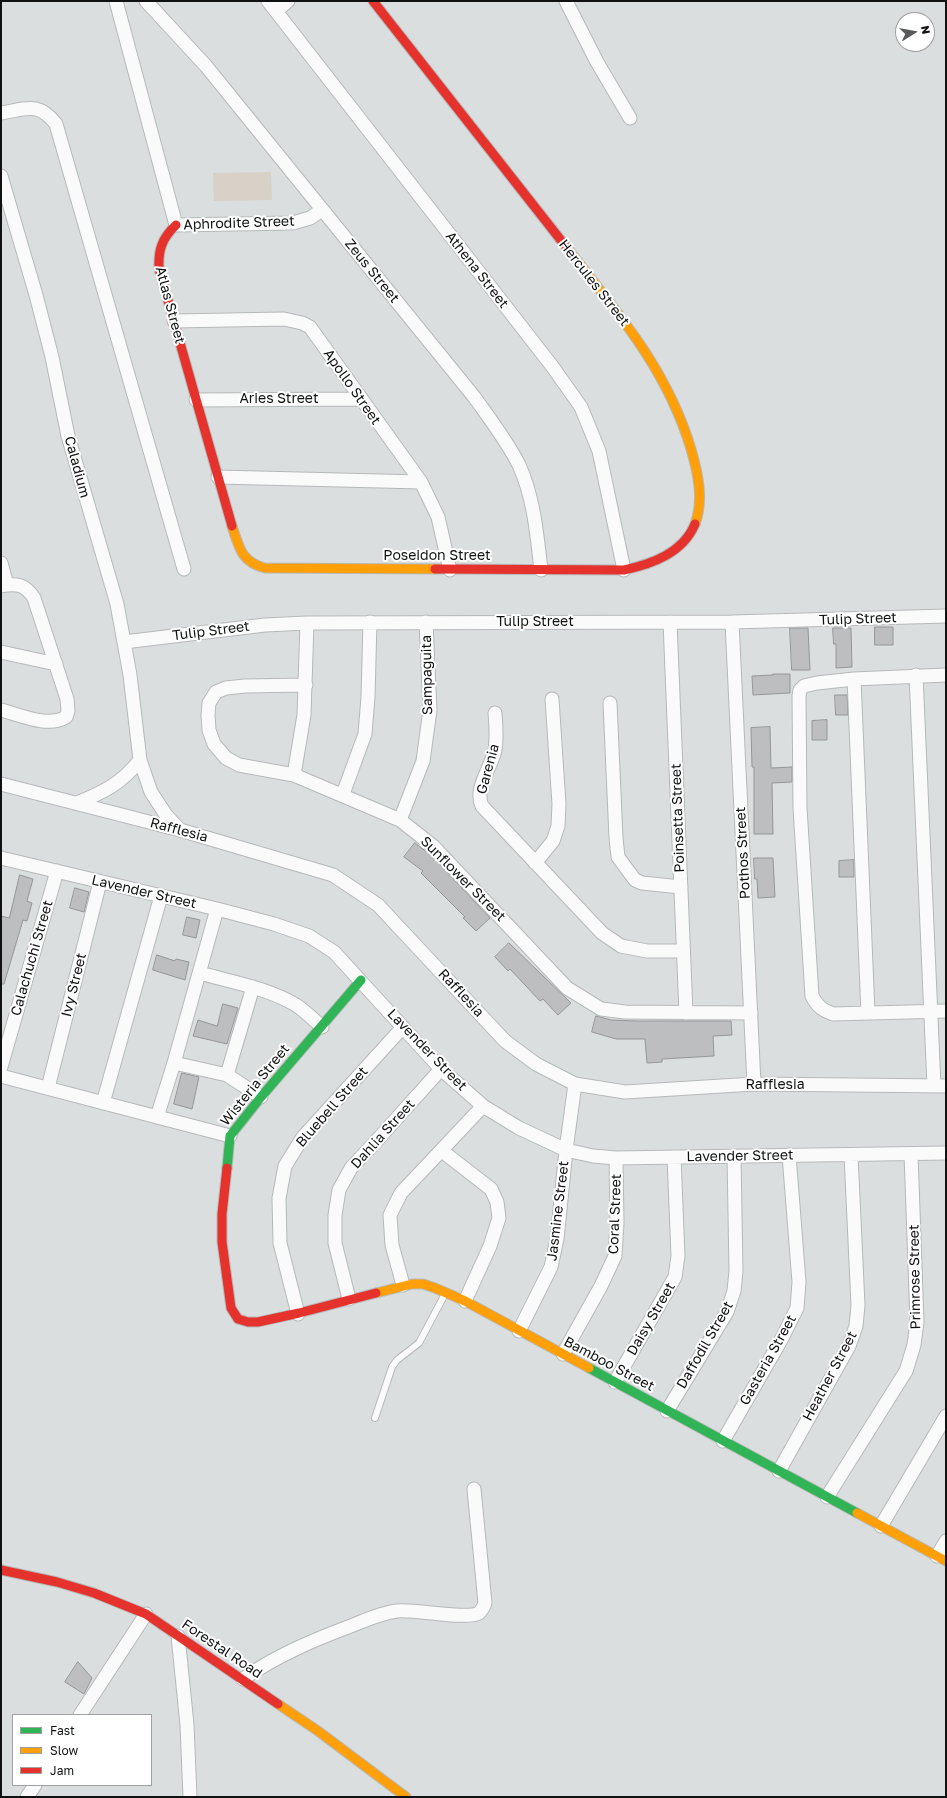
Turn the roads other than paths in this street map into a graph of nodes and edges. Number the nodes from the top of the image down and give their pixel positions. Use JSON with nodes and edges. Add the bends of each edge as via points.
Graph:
{"nodes":[{"id":1,"x":116,"y":1,"type":"edge"},
{"id":2,"x":146,"y":1,"type":"edge"},
{"id":3,"x":288,"y":1,"type":"edge"},
{"id":4,"x":372,"y":1,"type":"edge"},
{"id":5,"x":566,"y":1,"type":"edge"},
{"id":6,"x":272,"y":6,"type":"edge"},
{"id":7,"x":1,"y":113,"type":"edge"},
{"id":8,"x":630,"y":118,"type":"dead end"},
{"id":9,"x":1,"y":176,"type":"edge"},
{"id":10,"x":322,"y":210,"type":"junction"},
{"id":11,"x":176,"y":225,"type":"junction"},
{"id":12,"x":174,"y":321,"type":"junction"},
{"id":13,"x":361,"y":399,"type":"junction"},
{"id":14,"x":196,"y":400,"type":"junction"},
{"id":15,"x":218,"y":477,"type":"junction"},
{"id":16,"x":421,"y":482,"type":"junction"},
{"id":17,"x":1,"y":563,"type":"edge"},
{"id":18,"x":250,"y":563,"type":"joint"},
{"id":19,"x":184,"y":569,"type":"dead end"},
{"id":20,"x":450,"y":570,"type":"junction"},
{"id":21,"x":541,"y":570,"type":"junction"},
{"id":22,"x":624,"y":570,"type":"junction"},
{"id":23,"x":4,"y":585,"type":"edge"},
{"id":24,"x":946,"y":616,"type":"edge"},
{"id":25,"x":370,"y":622,"type":"junction"},
{"id":26,"x":426,"y":622,"type":"junction"},
{"id":27,"x":670,"y":622,"type":"junction"},
{"id":28,"x":732,"y":622,"type":"junction"},
{"id":29,"x":307,"y":623,"type":"junction"},
{"id":30,"x":124,"y":642,"type":"junction"},
{"id":31,"x":1,"y":652,"type":"edge"},
{"id":32,"x":56,"y":664,"type":"junction"},
{"id":33,"x":916,"y":675,"type":"junction"},
{"id":34,"x":946,"y":675,"type":"edge"},
{"id":35,"x":854,"y":679,"type":"junction"},
{"id":36,"x":306,"y":685,"type":"junction"},
{"id":37,"x":552,"y":699,"type":"dead end"},
{"id":38,"x":610,"y":703,"type":"dead end"},
{"id":39,"x":1,"y":710,"type":"edge"},
{"id":40,"x":495,"y":713,"type":"dead end"},
{"id":41,"x":140,"y":760,"type":"junction"},
{"id":42,"x":294,"y":775,"type":"junction"},
{"id":43,"x":1,"y":784,"type":"edge"},
{"id":44,"x":344,"y":794,"type":"junction"},
{"id":45,"x":77,"y":803,"type":"junction"},
{"id":46,"x":400,"y":820,"type":"junction"},
{"id":47,"x":180,"y":830,"type":"junction"},
{"id":48,"x":1,"y":858,"type":"edge"},
{"id":49,"x":535,"y":863,"type":"junction"},
{"id":50,"x":56,"y":871,"type":"junction"},
{"id":51,"x":100,"y":882,"type":"junction"},
{"id":52,"x":680,"y":887,"type":"junction"},
{"id":53,"x":161,"y":896,"type":"junction"},
{"id":54,"x":217,"y":909,"type":"junction"},
{"id":55,"x":683,"y":951,"type":"junction"},
{"id":56,"x":200,"y":973,"type":"junction"},
{"id":57,"x":361,"y":980,"type":"junction"},
{"id":58,"x":253,"y":987,"type":"junction"},
{"id":59,"x":946,"y":1011,"type":"edge"},
{"id":60,"x":931,"y":1012,"type":"junction"},
{"id":61,"x":686,"y":1013,"type":"junction"},
{"id":62,"x":751,"y":1013,"type":"junction"},
{"id":63,"x":868,"y":1013,"type":"junction"},
{"id":64,"x":322,"y":1027,"type":"junction"},
{"id":65,"x":402,"y":1027,"type":"junction"},
{"id":66,"x":174,"y":1063,"type":"junction"},
{"id":67,"x":1,"y":1068,"type":"edge"},
{"id":68,"x":441,"y":1069,"type":"junction"},
{"id":69,"x":227,"y":1075,"type":"junction"},
{"id":70,"x":1,"y":1076,"type":"edge"},
{"id":71,"x":575,"y":1084,"type":"junction"},
{"id":72,"x":754,"y":1084,"type":"junction"},
{"id":73,"x":940,"y":1086,"type":"edge"},
{"id":74,"x":48,"y":1088,"type":"junction"},
{"id":75,"x":261,"y":1097,"type":"junction"},
{"id":76,"x":103,"y":1103,"type":"junction"},
{"id":77,"x":483,"y":1106,"type":"junction"},
{"id":78,"x":157,"y":1117,"type":"junction"},
{"id":79,"x":230,"y":1136,"type":"junction"},
{"id":80,"x":566,"y":1150,"type":"junction"},
{"id":81,"x":442,"y":1151,"type":"junction"},
{"id":82,"x":946,"y":1153,"type":"edge"},
{"id":83,"x":911,"y":1154,"type":"junction"},
{"id":84,"x":789,"y":1155,"type":"junction"},
{"id":85,"x":851,"y":1155,"type":"junction"},
{"id":86,"x":734,"y":1156,"type":"junction"},
{"id":87,"x":674,"y":1157,"type":"junction"},
{"id":88,"x":616,"y":1158,"type":"junction"},
{"id":89,"x":403,"y":1286,"type":"junction"},
{"id":90,"x":446,"y":1292,"type":"junction"},
{"id":91,"x":349,"y":1299,"type":"junction"},
{"id":92,"x":465,"y":1301,"type":"junction"},
{"id":93,"x":298,"y":1314,"type":"junction"},
{"id":94,"x":240,"y":1321,"type":"joint"},
{"id":95,"x":519,"y":1331,"type":"junction"},
{"id":96,"x":563,"y":1354,"type":"junction"},
{"id":97,"x":615,"y":1382,"type":"junction"},
{"id":98,"x":667,"y":1411,"type":"junction"},
{"id":99,"x":946,"y":1416,"type":"edge"},
{"id":100,"x":375,"y":1418,"type":"dead end"},
{"id":101,"x":723,"y":1441,"type":"junction"},
{"id":102,"x":779,"y":1471,"type":"junction"},
{"id":103,"x":474,"y":1489,"type":"dead end"},
{"id":104,"x":827,"y":1497,"type":"junction"},
{"id":105,"x":881,"y":1526,"type":"junction"},
{"id":106,"x":946,"y":1541,"type":"edge"},
{"id":107,"x":941,"y":1559,"type":"edge"},
{"id":108,"x":1,"y":1570,"type":"edge"},
{"id":109,"x":146,"y":1614,"type":"junction"},
{"id":110,"x":178,"y":1636,"type":"junction"},
{"id":111,"x":243,"y":1679,"type":"junction"},
{"id":112,"x":81,"y":1714,"type":"edge"},
{"id":113,"x":34,"y":1786,"type":"edge"},
{"id":114,"x":27,"y":1797,"type":"edge"},
{"id":115,"x":190,"y":1797,"type":"edge"},
{"id":116,"x":406,"y":1797,"type":"edge"}],
"edges":[{"from":1,"to":11,"type":"street"},
{"from":2,"to":10,"type":"street","name":"Zeus Street","via":[[206,66]]},
{"from":3,"to":6,"type":"street"},
{"from":4,"to":22,"type":"street","name":"Hercules Street","via":[[624,321],[650,359],[671,400],[689,443],[700,487],[701,503],[697,519],[692,531],[681,545],[668,555],[655,562]]},
{"from":5,"to":8,"type":"street","via":[[597,62]]},
{"from":6,"to":22,"type":"street","name":"Athena Street","via":[[552,366],[581,407],[599,451]]},
{"from":7,"to":19,"type":"street","via":[[38,109],[44,111],[56,124]]},
{"from":9,"to":30,"type":"street","name":"Caladium","via":[[36,295],[68,436],[110,576]]},
{"from":10,"to":11,"type":"street","name":"Aphrodite Street","via":[[310,218],[293,223]]},
{"from":10,"to":21,"type":"street","name":"Zeus Street","via":[[476,398],[503,438],[518,465],[529,494],[536,524]]},
{"from":11,"to":12,"type":"street","name":"Atlas Street","via":[[166,233],[158,249],[159,269]]},
{"from":12,"to":13,"type":"street","name":"Apollo Street","via":[[284,319],[302,322],[317,336]]},
{"from":12,"to":14,"type":"street","name":"Atlas Street"},
{"from":13,"to":14,"type":"street","name":"Aries Street"},
{"from":13,"to":16,"type":"street","name":"Apollo Street"},
{"from":14,"to":15,"type":"street","name":"Atlas Street"},
{"from":15,"to":16,"type":"street"},
{"from":15,"to":18,"type":"street","name":"Atlas Street","via":[[241,554]]},
{"from":16,"to":20,"type":"street","name":"Apollo Street","via":[[438,517]]},
{"from":17,"to":23,"type":"street"},
{"from":18,"to":20,"type":"street","name":"Poseidon Street","via":[[271,569]]},
{"from":20,"to":21,"type":"street","name":"Poseidon Street"},
{"from":21,"to":22,"type":"street","name":"Poseidon Street"},
{"from":23,"to":32,"type":"street","via":[[24,586],[34,598]]},
{"from":24,"to":28,"type":"street","name":"Tulip Street"},
{"from":25,"to":26,"type":"street","name":"Tulip Street"},
{"from":25,"to":29,"type":"street","name":"Tulip Street"},
{"from":25,"to":44,"type":"street","via":[[365,734]]},
{"from":26,"to":27,"type":"street","name":"Tulip Street"},
{"from":26,"to":46,"type":"street","name":"Sampaguita","via":[[430,710],[423,761]]},
{"from":27,"to":28,"type":"street","name":"Tulip Street"},
{"from":27,"to":52,"type":"street","name":"Poinsetta Street"},
{"from":28,"to":62,"type":"street","name":"Pothos Street"},
{"from":29,"to":30,"type":"street","name":"Tulip Street","via":[[265,625]]},
{"from":29,"to":36,"type":"street"},
{"from":30,"to":41,"type":"street","name":"Caladium"},
{"from":31,"to":32,"type":"street"},
{"from":32,"to":39,"type":"street","via":[[67,699],[66,718],[55,722],[44,721]]},
{"from":33,"to":34,"type":"street"},
{"from":33,"to":35,"type":"street"},
{"from":33,"to":60,"type":"street"},
{"from":35,"to":63,"type":"street"},
{"from":35,"to":63,"type":"street","via":[[810,684],[800,690],[800,808],[812,996],[824,1011],[833,1014]]},
{"from":36,"to":42,"type":"street"},
{"from":36,"to":42,"type":"street","name":"Sunflower Street","via":[[226,688],[216,692],[209,703],[209,730],[214,744],[226,758],[239,765]]},
{"from":37,"to":49,"type":"street","via":[[559,804],[558,826],[553,841]]},
{"from":38,"to":52,"type":"street","via":[[618,857],[635,880]]},
{"from":40,"to":49,"type":"street","name":"Garenia","via":[[495,750],[480,790],[480,801]]},
{"from":41,"to":45,"type":"street","via":[[119,783]]},
{"from":41,"to":47,"type":"street","name":"Caladium","via":[[151,792],[166,815]]},
{"from":42,"to":44,"type":"street","name":"Sunflower Street"},
{"from":43,"to":45,"type":"street","name":"Rafflesia"},
{"from":44,"to":46,"type":"street","name":"Sunflower Street"},
{"from":45,"to":47,"type":"street","name":"Rafflesia"},
{"from":46,"to":61,"type":"street","name":"Sunflower Street","via":[[433,846],[567,988],[601,1009]]},
{"from":47,"to":71,"type":"street","name":"Rafflesia","via":[[333,875],[378,904],[505,1041],[536,1064]]},
{"from":48,"to":50,"type":"street","name":"Lavender Street"},
{"from":49,"to":55,"type":"street","via":[[602,933],[621,946]]},
{"from":50,"to":51,"type":"street","name":"Lavender Street"},
{"from":50,"to":67,"type":"street","name":"Calachuchi Street"},
{"from":51,"to":53,"type":"street","name":"Lavender Street"},
{"from":51,"to":74,"type":"street","name":"Ivy Street"},
{"from":52,"to":55,"type":"street","name":"Poinsetta Street"},
{"from":53,"to":54,"type":"street","name":"Lavender Street"},
{"from":53,"to":76,"type":"street"},
{"from":54,"to":56,"type":"street"},
{"from":54,"to":57,"type":"street","name":"Lavender Street","via":[[309,936],[334,952]]},
{"from":55,"to":61,"type":"street","name":"Poinsetta Street"},
{"from":56,"to":58,"type":"street"},
{"from":56,"to":66,"type":"street"},
{"from":57,"to":64,"type":"street","name":"Wisteria Street"},
{"from":57,"to":65,"type":"street","name":"Lavender Street"},
{"from":58,"to":64,"type":"street","via":[[298,1006]]},
{"from":58,"to":69,"type":"street"},
{"from":59,"to":60,"type":"street"},
{"from":60,"to":63,"type":"street"},
{"from":60,"to":73,"type":"street"},
{"from":61,"to":62,"type":"street","name":"Sunflower Street"},
{"from":62,"to":72,"type":"street","name":"Pothos Street"},
{"from":64,"to":75,"type":"street","name":"Wisteria Street"},
{"from":65,"to":68,"type":"street","name":"Lavender Street"},
{"from":65,"to":93,"type":"street","name":"Bluebell Street","via":[[303,1137],[285,1166],[279,1198],[280,1243]]},
{"from":66,"to":69,"type":"street"},
{"from":66,"to":78,"type":"street"},
{"from":68,"to":77,"type":"street","name":"Lavender Street"},
{"from":68,"to":91,"type":"street","name":"Dahlia Street","via":[[351,1168],[339,1190],[335,1215],[335,1243]]},
{"from":69,"to":75,"type":"street"},
{"from":70,"to":74,"type":"street"},
{"from":71,"to":72,"type":"street","name":"Rafflesia","via":[[624,1092]]},
{"from":71,"to":80,"type":"street","name":"Jasmine Street"},
{"from":72,"to":73,"type":"street","name":"Rafflesia"},
{"from":74,"to":76,"type":"street"},
{"from":75,"to":79,"type":"street","name":"Wisteria Street"},
{"from":76,"to":78,"type":"street"},
{"from":77,"to":80,"type":"street","name":"Lavender Street","via":[[518,1128]]},
{"from":77,"to":81,"type":"street"},
{"from":78,"to":79,"type":"street"},
{"from":79,"to":94,"type":"street","name":"Wisteria Street","via":[[222,1214],[222,1242],[231,1308]]},
{"from":80,"to":88,"type":"street","name":"Lavender Street"},
{"from":80,"to":95,"type":"street","name":"Jasmine Street","via":[[557,1239],[551,1267]]},
{"from":81,"to":89,"type":"street","via":[[401,1193],[390,1215],[392,1245]]},
{"from":81,"to":92,"type":"street","via":[[491,1188],[497,1202],[499,1218],[490,1246]]},
{"from":82,"to":83,"type":"street","name":"Lavender Street"},
{"from":83,"to":85,"type":"street","name":"Lavender Street"},
{"from":83,"to":104,"type":"street","name":"Primrose Street","via":[[917,1322],[914,1345],[906,1371]]},
{"from":84,"to":85,"type":"street","name":"Lavender Street"},
{"from":84,"to":86,"type":"street","name":"Lavender Street"},
{"from":84,"to":101,"type":"street","name":"Gasteria Street","via":[[799,1282],[797,1308]]},
{"from":85,"to":102,"type":"street","name":"Heather Street","via":[[858,1305],[856,1326],[848,1346]]},
{"from":86,"to":87,"type":"street","name":"Lavender Street"},
{"from":86,"to":98,"type":"street","name":"Daffodil Street","via":[[734,1291],[726,1312]]},
{"from":87,"to":88,"type":"street","name":"Lavender Street"},
{"from":87,"to":97,"type":"street","name":"Daisy Street","via":[[678,1256],[675,1277]]},
{"from":88,"to":96,"type":"street","name":"Coral Street","via":[[615,1256]]},
{"from":89,"to":90,"type":"street","name":"Bamboo Street","via":[[426,1285]]},
{"from":89,"to":91,"type":"street","name":"Bamboo Street"},
{"from":90,"to":92,"type":"street","name":"Bamboo Street"},
{"from":90,"to":100,"type":"lane","via":[[419,1344],[397,1360],[392,1368]]},
{"from":91,"to":93,"type":"street","name":"Bamboo Street"},
{"from":92,"to":95,"type":"street","name":"Bamboo Street"},
{"from":93,"to":94,"type":"street","name":"Bamboo Street","via":[[247,1323]]},
{"from":95,"to":96,"type":"street","name":"Bamboo Street"},
{"from":96,"to":97,"type":"street","name":"Bamboo Street"},
{"from":97,"to":98,"type":"street","name":"Bamboo Street"},
{"from":98,"to":101,"type":"street","name":"Bamboo Street"},
{"from":99,"to":105,"type":"street"},
{"from":101,"to":102,"type":"street","name":"Bamboo Street"},
{"from":102,"to":104,"type":"street","name":"Bamboo Street"},
{"from":103,"to":111,"type":"street","via":[[485,1603],[479,1613],[462,1615],[398,1611],[378,1616],[299,1646],[261,1666]]},
{"from":104,"to":105,"type":"street","name":"Bamboo Street"},
{"from":105,"to":107,"type":"street","name":"Bamboo Street"},
{"from":106,"to":107,"type":"street"},
{"from":108,"to":109,"type":"street","name":"Forestal Road","via":[[102,1595]]},
{"from":109,"to":110,"type":"street","name":"Forestal Road"},
{"from":109,"to":112,"type":"street"},
{"from":110,"to":111,"type":"street","name":"Forestal Road"},
{"from":110,"to":115,"type":"street","via":[[187,1725]]},
{"from":111,"to":116,"type":"street","name":"Forestal Road"},
{"from":113,"to":114,"type":"street"}]}
